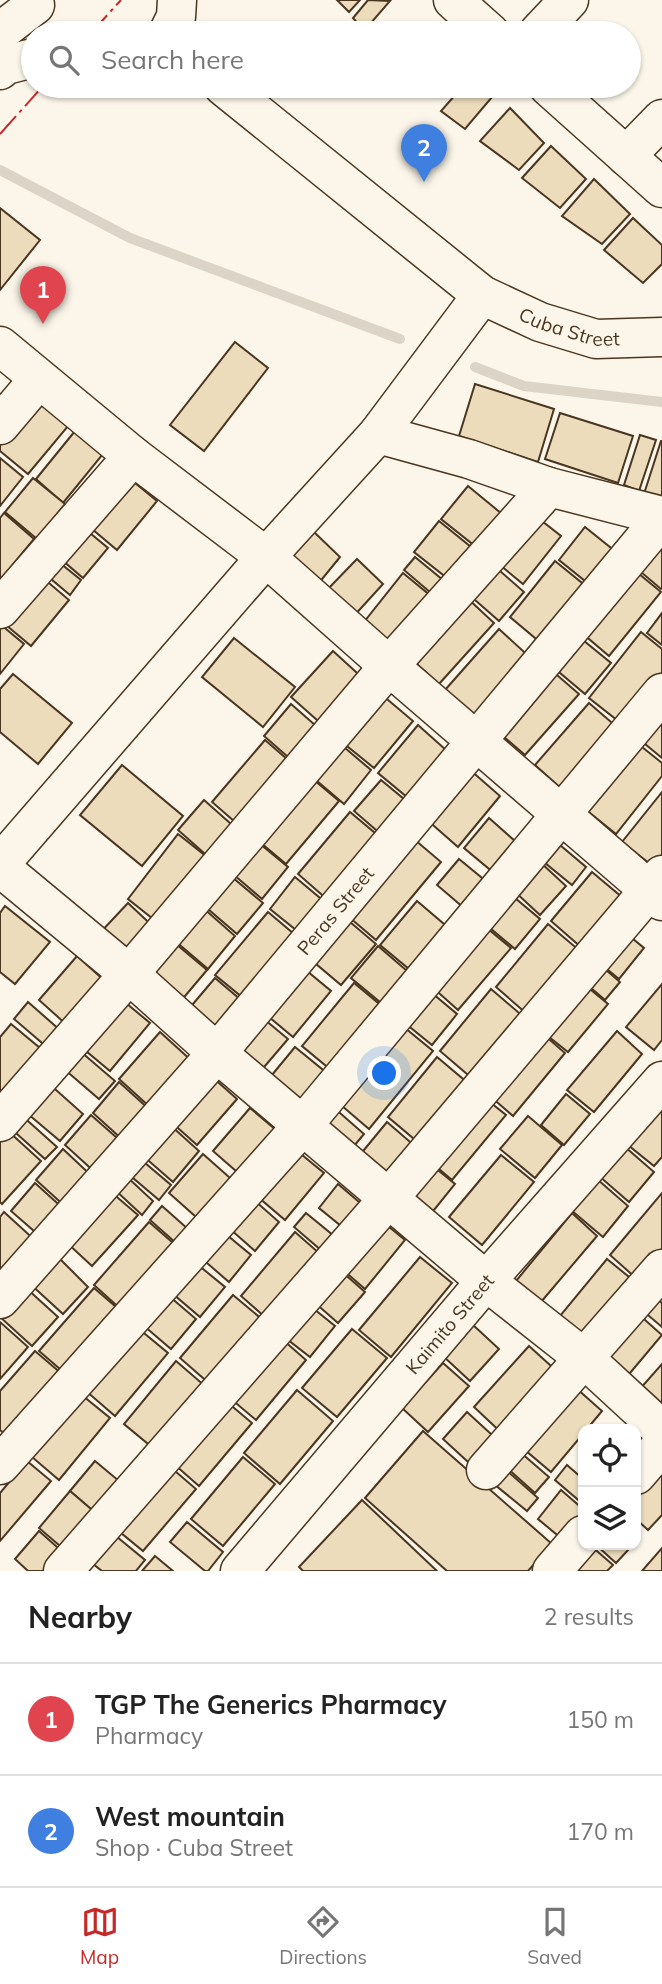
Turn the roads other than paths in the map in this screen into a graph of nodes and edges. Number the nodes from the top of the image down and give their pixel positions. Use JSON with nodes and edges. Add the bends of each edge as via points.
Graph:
{"nodes":[{"id":1,"x":177,"y":0,"type":"edge"},
{"id":2,"x":453,"y":0,"type":"edge"},
{"id":3,"x":569,"y":0,"type":"edge"},
{"id":4,"x":38,"y":13,"type":"edge"},
{"id":5,"x":22,"y":21,"type":"edge"},
{"id":6,"x":173,"y":21,"type":"edge"},
{"id":7,"x":477,"y":21,"type":"edge"},
{"id":8,"x":549,"y":21,"type":"edge"},
{"id":9,"x":21,"y":22,"type":"edge"},
{"id":10,"x":0,"y":32,"type":"edge"},
{"id":11,"x":21,"y":61,"type":"edge"},
{"id":12,"x":0,"y":71,"type":"edge"},
{"id":13,"x":238,"y":98,"type":"edge"},
{"id":14,"x":561,"y":98,"type":"edge"},
{"id":15,"x":662,"y":119,"type":"edge"},
{"id":16,"x":626,"y":156,"type":"junction"},
{"id":17,"x":662,"y":188,"type":"edge"},
{"id":18,"x":482,"y":295,"type":"junction"},
{"id":19,"x":662,"y":337,"type":"edge"},
{"id":20,"x":0,"y":346,"type":"edge"},
{"id":21,"x":39,"y":379,"type":"junction"},
{"id":22,"x":0,"y":425,"type":"edge"},
{"id":23,"x":377,"y":434,"type":"junction"},
{"id":24,"x":133,"y":456,"type":"junction"},
{"id":25,"x":549,"y":487,"type":"junction"},
{"id":26,"x":662,"y":517,"type":"edge"},
{"id":27,"x":266,"y":557,"type":"junction"},
{"id":28,"x":0,"y":609,"type":"edge"},
{"id":29,"x":389,"y":666,"type":"junction"},
{"id":30,"x":662,"y":693,"type":"edge"},
{"id":31,"x":477,"y":741,"type":"junction"},
{"id":32,"x":563,"y":814,"type":"junction"},
{"id":33,"x":0,"y":865,"type":"edge"},
{"id":34,"x":658,"y":889,"type":"edge"},
{"id":35,"x":130,"y":974,"type":"junction"},
{"id":36,"x":217,"y":1053,"type":"junction"},
{"id":37,"x":662,"y":1081,"type":"edge"},
{"id":38,"x":0,"y":1122,"type":"edge"},
{"id":39,"x":303,"y":1125,"type":"junction"},
{"id":40,"x":389,"y":1198,"type":"junction"},
{"id":41,"x":662,"y":1269,"type":"edge"},
{"id":42,"x":486,"y":1281,"type":"junction"},
{"id":43,"x":0,"y":1299,"type":"edge"},
{"id":44,"x":585,"y":1359,"type":"junction"},
{"id":45,"x":662,"y":1430,"type":"edge"},
{"id":46,"x":662,"y":1444,"type":"edge"},
{"id":47,"x":0,"y":1465,"type":"edge"},
{"id":48,"x":641,"y":1469,"type":"edge"},
{"id":49,"x":486,"y":1470,"type":"dead end"},
{"id":50,"x":578,"y":1541,"type":"edge"},
{"id":51,"x":63,"y":1571,"type":"edge"},
{"id":52,"x":240,"y":1571,"type":"edge"},
{"id":53,"x":552,"y":1571,"type":"edge"}],
"edges":[{"from":1,"to":6,"type":"street"},
{"from":2,"to":7,"type":"street"},
{"from":3,"to":8,"type":"street"},
{"from":4,"to":5,"type":"street"},
{"from":9,"to":10,"type":"street"},
{"from":11,"to":12,"type":"street"},
{"from":13,"to":18,"type":"street","name":"Cuba Street"},
{"from":14,"to":16,"type":"street"},
{"from":15,"to":16,"type":"street"},
{"from":16,"to":17,"type":"street"},
{"from":18,"to":19,"type":"street","name":"Cuba Street","via":[[541,322],[596,339]]},
{"from":18,"to":23,"type":"street"},
{"from":20,"to":21,"type":"street"},
{"from":21,"to":22,"type":"street"},
{"from":21,"to":24,"type":"street"},
{"from":23,"to":25,"type":"street"},
{"from":23,"to":27,"type":"street"},
{"from":24,"to":27,"type":"street"},
{"from":24,"to":28,"type":"street"},
{"from":25,"to":26,"type":"street"},
{"from":25,"to":29,"type":"street"},
{"from":26,"to":31,"type":"street","name":"Peras Street"},
{"from":27,"to":29,"type":"street"},
{"from":27,"to":33,"type":"street"},
{"from":29,"to":31,"type":"street"},
{"from":29,"to":35,"type":"street"},
{"from":30,"to":32,"type":"street"},
{"from":31,"to":32,"type":"street"},
{"from":31,"to":36,"type":"street","name":"Peras Street"},
{"from":32,"to":34,"type":"street"},
{"from":32,"to":39,"type":"street"},
{"from":33,"to":35,"type":"street"},
{"from":34,"to":40,"type":"street"},
{"from":35,"to":36,"type":"street"},
{"from":35,"to":38,"type":"street"},
{"from":36,"to":39,"type":"street"},
{"from":36,"to":43,"type":"street","name":"Peras Street"},
{"from":37,"to":42,"type":"street","name":"Kaimito Street"},
{"from":39,"to":40,"type":"street"},
{"from":39,"to":47,"type":"street"},
{"from":40,"to":42,"type":"street"},
{"from":40,"to":51,"type":"street"},
{"from":41,"to":44,"type":"street"},
{"from":42,"to":44,"type":"street"},
{"from":42,"to":52,"type":"street","name":"Kaimito Street"},
{"from":44,"to":45,"type":"street"},
{"from":44,"to":49,"type":"street"},
{"from":46,"to":48,"type":"street"},
{"from":50,"to":53,"type":"street"}]}
